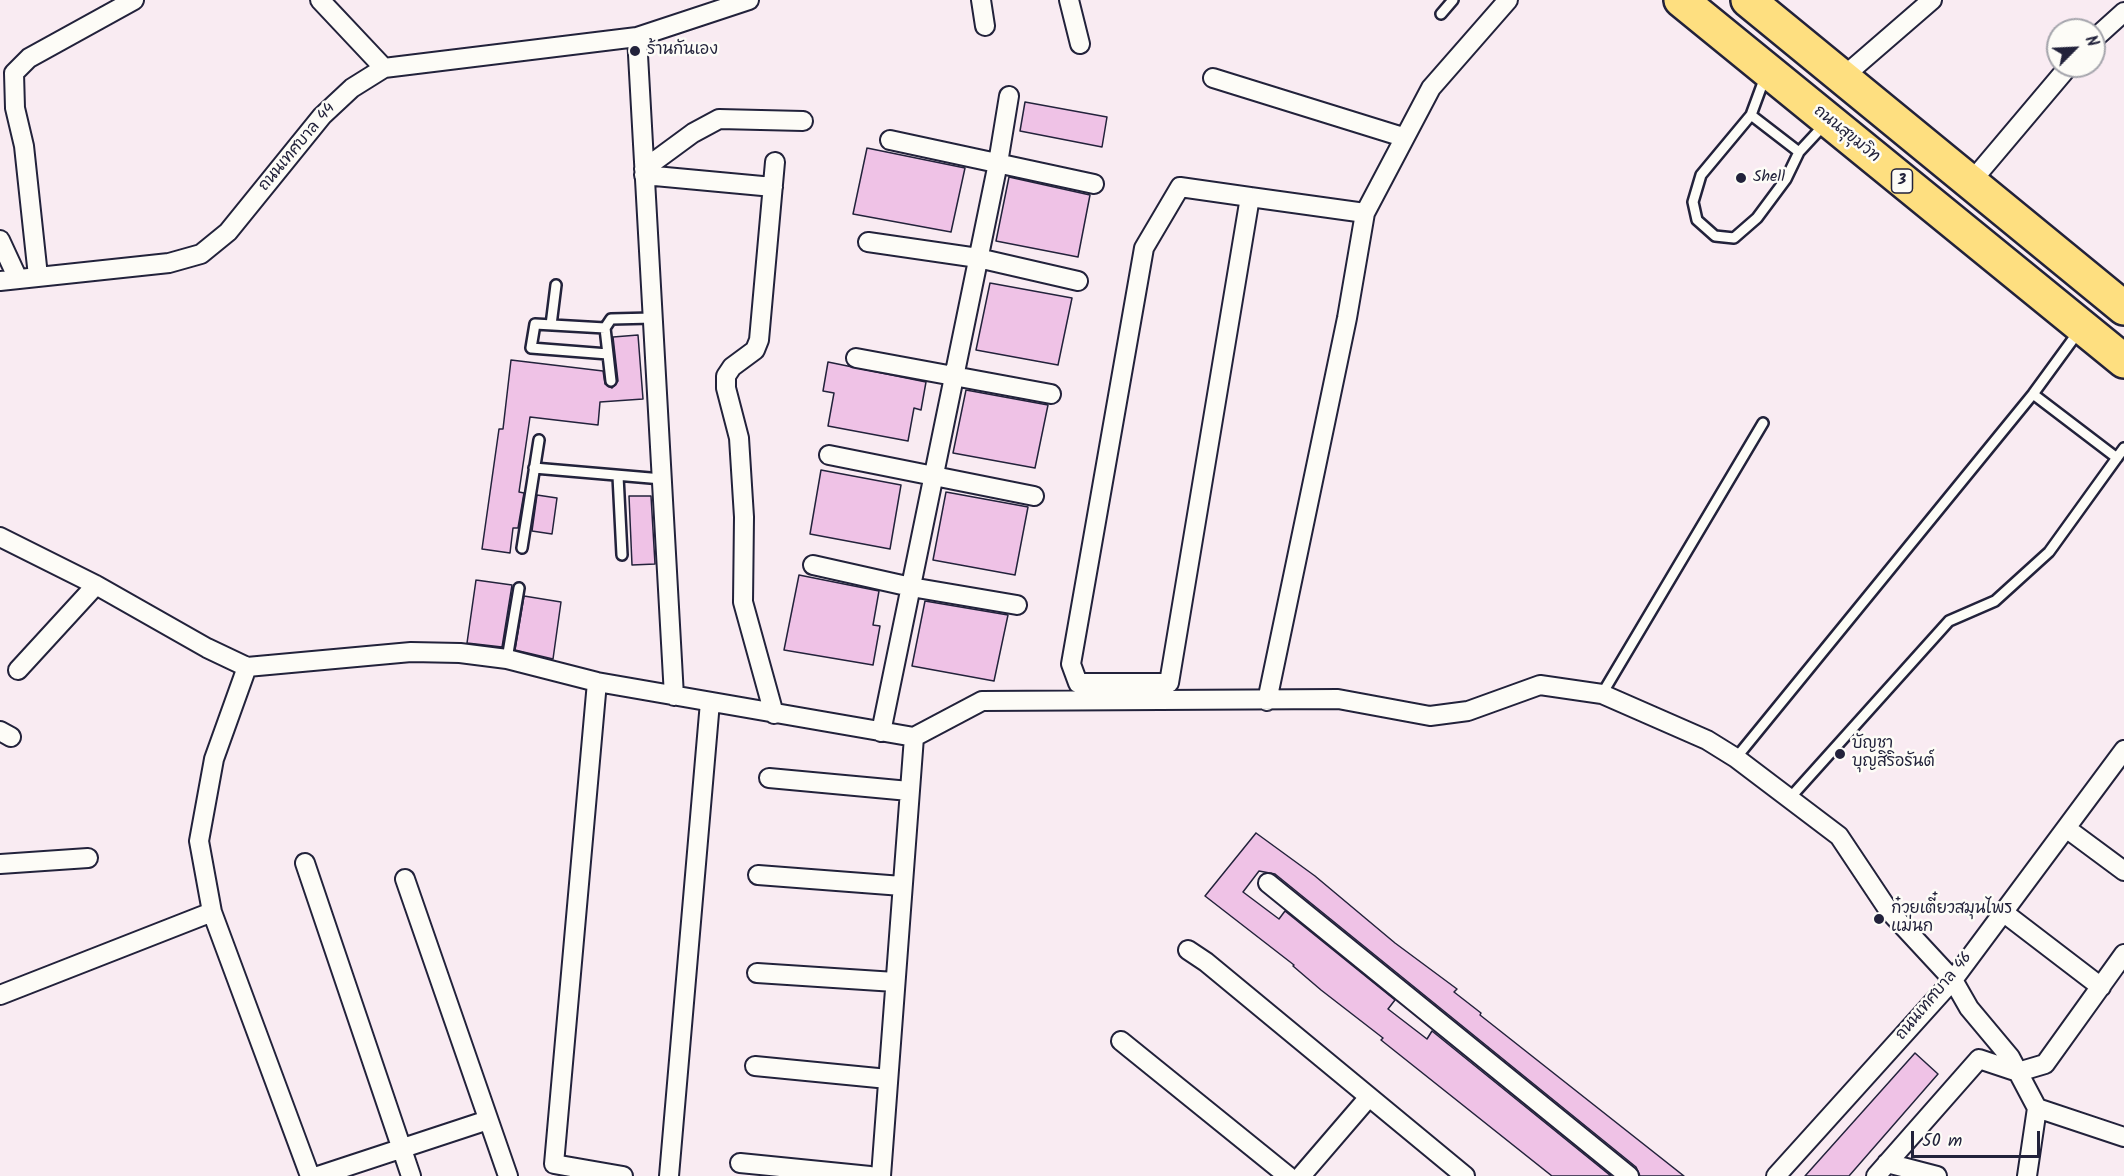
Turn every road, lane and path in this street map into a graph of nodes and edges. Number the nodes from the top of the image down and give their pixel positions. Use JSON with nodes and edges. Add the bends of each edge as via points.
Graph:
{"nodes":[{"id":1,"x":134,"y":0,"type":"edge"},
{"id":2,"x":320,"y":0,"type":"edge"},
{"id":3,"x":749,"y":0,"type":"edge"},
{"id":4,"x":981,"y":0,"type":"edge"},
{"id":5,"x":1069,"y":0,"type":"edge"},
{"id":6,"x":1453,"y":0,"type":"edge"},
{"id":7,"x":1508,"y":0,"type":"edge"},
{"id":8,"x":1681,"y":0,"type":"edge"},
{"id":9,"x":1932,"y":0,"type":"edge"},
{"id":10,"x":1752,"y":1,"type":"edge"},
{"id":11,"x":2124,"y":12,"type":"edge"},
{"id":12,"x":1441,"y":14,"type":"dead end"},
{"id":13,"x":985,"y":26,"type":"dead end"},
{"id":14,"x":2106,"y":28,"type":"edge"},
{"id":15,"x":637,"y":37,"type":"junction"},
{"id":16,"x":1080,"y":44,"type":"dead end"},
{"id":17,"x":384,"y":68,"type":"junction"},
{"id":18,"x":1767,"y":70,"type":"junction"},
{"id":19,"x":1213,"y":78,"type":"dead end"},
{"id":20,"x":1843,"y":78,"type":"junction"},
{"id":21,"x":2059,"y":78,"type":"edge"},
{"id":22,"x":1009,"y":96,"type":"dead end"},
{"id":23,"x":7,"y":109,"type":"edge"},
{"id":24,"x":1751,"y":115,"type":"junction"},
{"id":25,"x":1828,"y":120,"type":"junction"},
{"id":26,"x":803,"y":121,"type":"dead end"},
{"id":27,"x":1403,"y":138,"type":"junction"},
{"id":28,"x":890,"y":140,"type":"dead end"},
{"id":29,"x":1799,"y":152,"type":"junction"},
{"id":30,"x":775,"y":162,"type":"dead end"},
{"id":31,"x":998,"y":163,"type":"junction"},
{"id":32,"x":644,"y":172,"type":"junction"},
{"id":33,"x":1971,"y":182,"type":"junction"},
{"id":34,"x":1094,"y":184,"type":"dead end"},
{"id":35,"x":773,"y":187,"type":"junction"},
{"id":36,"x":1250,"y":197,"type":"junction"},
{"id":37,"x":1365,"y":213,"type":"junction"},
{"id":38,"x":0,"y":240,"type":"edge"},
{"id":39,"x":868,"y":242,"type":"dead end"},
{"id":40,"x":978,"y":258,"type":"junction"},
{"id":41,"x":38,"y":276,"type":"junction"},
{"id":42,"x":9,"y":280,"type":"edge"},
{"id":43,"x":1078,"y":281,"type":"dead end"},
{"id":44,"x":556,"y":285,"type":"dead end"},
{"id":45,"x":2124,"y":308,"type":"edge"},
{"id":46,"x":653,"y":318,"type":"junction"},
{"id":47,"x":552,"y":325,"type":"junction"},
{"id":48,"x":2083,"y":327,"type":"junction"},
{"id":49,"x":605,"y":328,"type":"junction"},
{"id":50,"x":608,"y":354,"type":"junction"},
{"id":51,"x":856,"y":358,"type":"dead end"},
{"id":52,"x":2124,"y":361,"type":"edge"},
{"id":53,"x":954,"y":376,"type":"junction"},
{"id":54,"x":611,"y":381,"type":"dead end"},
{"id":55,"x":1051,"y":394,"type":"dead end"},
{"id":56,"x":2033,"y":394,"type":"junction"},
{"id":57,"x":1763,"y":423,"type":"dead end"},
{"id":58,"x":539,"y":440,"type":"dead end"},
{"id":59,"x":2124,"y":448,"type":"edge"},
{"id":60,"x":829,"y":455,"type":"dead end"},
{"id":61,"x":2117,"y":458,"type":"junction"},
{"id":62,"x":534,"y":468,"type":"junction"},
{"id":63,"x":934,"y":475,"type":"junction"},
{"id":64,"x":618,"y":476,"type":"junction"},
{"id":65,"x":662,"y":479,"type":"junction"},
{"id":66,"x":1034,"y":496,"type":"dead end"},
{"id":67,"x":0,"y":537,"type":"edge"},
{"id":68,"x":522,"y":548,"type":"dead end"},
{"id":69,"x":622,"y":555,"type":"dead end"},
{"id":70,"x":813,"y":565,"type":"dead end"},
{"id":71,"x":96,"y":585,"type":"junction"},
{"id":72,"x":911,"y":587,"type":"junction"},
{"id":73,"x":519,"y":588,"type":"dead end"},
{"id":74,"x":1017,"y":605,"type":"dead end"},
{"id":75,"x":507,"y":659,"type":"junction"},
{"id":76,"x":247,"y":667,"type":"junction"},
{"id":77,"x":18,"y":670,"type":"dead end"},
{"id":78,"x":597,"y":682,"type":"junction"},
{"id":79,"x":1602,"y":694,"type":"junction"},
{"id":80,"x":674,"y":696,"type":"junction"},
{"id":81,"x":1267,"y":701,"type":"junction"},
{"id":82,"x":710,"y":702,"type":"junction"},
{"id":83,"x":774,"y":714,"type":"junction"},
{"id":84,"x":881,"y":732,"type":"junction"},
{"id":85,"x":914,"y":737,"type":"junction"},
{"id":86,"x":2124,"y":750,"type":"edge"},
{"id":87,"x":1736,"y":758,"type":"junction"},
{"id":88,"x":769,"y":778,"type":"dead end"},
{"id":89,"x":909,"y":791,"type":"junction"},
{"id":90,"x":1789,"y":799,"type":"junction"},
{"id":91,"x":2066,"y":828,"type":"junction"},
{"id":92,"x":88,"y":858,"type":"dead end"},
{"id":93,"x":305,"y":863,"type":"dead end"},
{"id":94,"x":0,"y":864,"type":"edge"},
{"id":95,"x":2124,"y":871,"type":"edge"},
{"id":96,"x":758,"y":875,"type":"dead end"},
{"id":97,"x":405,"y":879,"type":"dead end"},
{"id":98,"x":1268,"y":883,"type":"dead end"},
{"id":99,"x":902,"y":886,"type":"junction"},
{"id":100,"x":212,"y":912,"type":"junction"},
{"id":101,"x":2003,"y":912,"type":"junction"},
{"id":102,"x":1188,"y":950,"type":"dead end"},
{"id":103,"x":2124,"y":954,"type":"edge"},
{"id":104,"x":757,"y":973,"type":"dead end"},
{"id":105,"x":1953,"y":980,"type":"junction"},
{"id":106,"x":895,"y":982,"type":"junction"},
{"id":107,"x":2101,"y":987,"type":"junction"},
{"id":108,"x":0,"y":995,"type":"edge"},
{"id":109,"x":1121,"y":1041,"type":"dead end"},
{"id":110,"x":754,"y":1066,"type":"dead end"},
{"id":111,"x":2018,"y":1072,"type":"junction"},
{"id":112,"x":888,"y":1079,"type":"junction"},
{"id":113,"x":1370,"y":1096,"type":"junction"},
{"id":114,"x":2037,"y":1108,"type":"junction"},
{"id":115,"x":488,"y":1120,"type":"junction"},
{"id":116,"x":2124,"y":1137,"type":"edge"},
{"id":117,"x":402,"y":1150,"type":"junction"},
{"id":118,"x":740,"y":1162,"type":"dead end"},
{"id":119,"x":1881,"y":1169,"type":"edge"},
{"id":120,"x":310,"y":1176,"type":"edge"},
{"id":121,"x":318,"y":1176,"type":"edge"},
{"id":122,"x":411,"y":1176,"type":"edge"},
{"id":123,"x":508,"y":1176,"type":"edge"},
{"id":124,"x":623,"y":1176,"type":"edge"},
{"id":125,"x":669,"y":1176,"type":"edge"},
{"id":126,"x":870,"y":1176,"type":"edge"},
{"id":127,"x":881,"y":1176,"type":"edge"},
{"id":128,"x":1288,"y":1176,"type":"edge"},
{"id":129,"x":1300,"y":1176,"type":"edge"},
{"id":130,"x":1465,"y":1176,"type":"edge"},
{"id":131,"x":1629,"y":1176,"type":"edge"},
{"id":132,"x":1776,"y":1176,"type":"edge"},
{"id":133,"x":1937,"y":1176,"type":"edge"},
{"id":134,"x":2027,"y":1176,"type":"edge"}],
"edges":[{"from":1,"to":23,"type":"street","via":[[29,58],[14,73]]},
{"from":2,"to":17,"type":"street"},
{"from":3,"to":15,"type":"street","name":"ถนนเทศบาล 44"},
{"from":4,"to":13,"type":"street"},
{"from":5,"to":16,"type":"street"},
{"from":6,"to":12,"type":"lane"},
{"from":7,"to":27,"type":"street","via":[[1431,88]]},
{"from":8,"to":18,"type":"highway","name":"ถนนสุขุมวิท","number":"3"},
{"from":9,"to":20,"type":"street"},
{"from":10,"to":20,"type":"highway"},
{"from":11,"to":14,"type":"street"},
{"from":15,"to":17,"type":"street","name":"ถนนเทศบาล 44"},
{"from":15,"to":32,"type":"street"},
{"from":17,"to":41,"type":"street","name":"ถนนเทศบาล 44","via":[[352,88],[322,116],[228,232],[201,254],[169,263]]},
{"from":18,"to":24,"type":"lane"},
{"from":18,"to":25,"type":"highway","name":"ถนนสุขุมวิท","number":"3"},
{"from":19,"to":27,"type":"street"},
{"from":20,"to":33,"type":"highway"},
{"from":21,"to":33,"type":"street"},
{"from":22,"to":31,"type":"street"},
{"from":23,"to":41,"type":"street","via":[[24,146]]},
{"from":24,"to":29,"type":"lane"},
{"from":24,"to":29,"type":"lane","via":[[1701,175],[1693,202],[1697,220],[1715,236],[1734,238],[1757,218],[1786,179]]},
{"from":25,"to":29,"type":"lane"},
{"from":25,"to":48,"type":"highway","name":"ถนนสุขุมวิท","number":"3"},
{"from":26,"to":32,"type":"street","via":[[719,119],[693,133]]},
{"from":27,"to":37,"type":"street"},
{"from":28,"to":31,"type":"street"},
{"from":30,"to":35,"type":"street"},
{"from":31,"to":34,"type":"street"},
{"from":31,"to":40,"type":"street"},
{"from":32,"to":35,"type":"street"},
{"from":32,"to":46,"type":"street"},
{"from":33,"to":45,"type":"highway"},
{"from":35,"to":83,"type":"street","via":[[759,340],[755,350],[732,367],[726,376],[726,388],[739,438],[744,517],[743,602]]},
{"from":36,"to":36,"type":"street","via":[[1180,187],[1144,248],[1071,664],[1078,684],[1169,683]]},
{"from":36,"to":37,"type":"street"},
{"from":37,"to":81,"type":"street","via":[[1347,318]]},
{"from":38,"to":42,"type":"street"},
{"from":39,"to":40,"type":"street"},
{"from":40,"to":43,"type":"street"},
{"from":40,"to":53,"type":"street"},
{"from":41,"to":42,"type":"street","name":"ถนนเทศบาล 44"},
{"from":44,"to":47,"type":"lane"},
{"from":46,"to":49,"type":"lane","via":[[611,319]]},
{"from":46,"to":65,"type":"street"},
{"from":47,"to":49,"type":"lane"},
{"from":47,"to":50,"type":"lane","via":[[535,324],[531,348]]},
{"from":48,"to":52,"type":"highway","name":"ถนนสุขุมวิท","number":"3"},
{"from":48,"to":56,"type":"lane"},
{"from":49,"to":50,"type":"lane"},
{"from":50,"to":54,"type":"lane"},
{"from":51,"to":53,"type":"street"},
{"from":53,"to":55,"type":"street"},
{"from":53,"to":63,"type":"street"},
{"from":56,"to":61,"type":"lane"},
{"from":56,"to":87,"type":"lane"},
{"from":57,"to":79,"type":"lane"},
{"from":58,"to":62,"type":"lane"},
{"from":59,"to":61,"type":"lane"},
{"from":60,"to":63,"type":"street"},
{"from":61,"to":90,"type":"lane","via":[[2049,552],[1995,601],[1949,621]]},
{"from":62,"to":64,"type":"lane"},
{"from":62,"to":68,"type":"lane"},
{"from":63,"to":66,"type":"street"},
{"from":63,"to":72,"type":"street"},
{"from":64,"to":65,"type":"lane"},
{"from":64,"to":69,"type":"lane"},
{"from":65,"to":80,"type":"street"},
{"from":67,"to":71,"type":"street"},
{"from":70,"to":72,"type":"street"},
{"from":71,"to":76,"type":"street"},
{"from":71,"to":77,"type":"street"},
{"from":72,"to":74,"type":"street"},
{"from":72,"to":84,"type":"street"},
{"from":73,"to":75,"type":"lane"},
{"from":75,"to":76,"type":"street","via":[[411,652]]},
{"from":75,"to":78,"type":"street"},
{"from":76,"to":100,"type":"street","via":[[214,759],[199,841]]},
{"from":78,"to":80,"type":"street"},
{"from":78,"to":124,"type":"street","via":[[554,1164]]},
{"from":79,"to":81,"type":"street","via":[[1540,685],[1468,711],[1430,716],[1338,699]]},
{"from":79,"to":87,"type":"street","via":[[1707,740]]},
{"from":80,"to":82,"type":"street"},
{"from":81,"to":85,"type":"street","via":[[982,700]]},
{"from":82,"to":83,"type":"street"},
{"from":82,"to":125,"type":"street"},
{"from":83,"to":84,"type":"street"},
{"from":84,"to":85,"type":"street"},
{"from":85,"to":89,"type":"street"},
{"from":86,"to":91,"type":"street","name":"ถนนเทศบาล 46"},
{"from":87,"to":90,"type":"street"},
{"from":88,"to":89,"type":"street"},
{"from":89,"to":99,"type":"street"},
{"from":90,"to":105,"type":"street","via":[[1839,836],[1889,910]]},
{"from":91,"to":95,"type":"street"},
{"from":91,"to":101,"type":"street","name":"ถนนเทศบาล 46"},
{"from":92,"to":94,"type":"street"},
{"from":93,"to":117,"type":"street"},
{"from":96,"to":99,"type":"street"},
{"from":97,"to":115,"type":"street"},
{"from":98,"to":131,"type":"street"},
{"from":99,"to":106,"type":"street"},
{"from":100,"to":108,"type":"street"},
{"from":100,"to":120,"type":"street"},
{"from":101,"to":105,"type":"street","name":"ถนนเทศบาล 46"},
{"from":101,"to":107,"type":"street"},
{"from":102,"to":113,"type":"street"},
{"from":103,"to":107,"type":"street"},
{"from":104,"to":106,"type":"street"},
{"from":105,"to":111,"type":"street","via":[[1969,1008]]},
{"from":105,"to":132,"type":"street","name":"ถนนเทศบาล 46"},
{"from":106,"to":112,"type":"street"},
{"from":107,"to":111,"type":"street","via":[[2045,1064]]},
{"from":109,"to":128,"type":"street"},
{"from":110,"to":112,"type":"street"},
{"from":111,"to":114,"type":"street"},
{"from":111,"to":119,"type":"street","via":[[1979,1059]]},
{"from":112,"to":127,"type":"street"},
{"from":113,"to":129,"type":"street"},
{"from":113,"to":130,"type":"street"},
{"from":114,"to":116,"type":"street"},
{"from":114,"to":134,"type":"street"},
{"from":115,"to":117,"type":"street"},
{"from":115,"to":123,"type":"street"},
{"from":117,"to":121,"type":"street"},
{"from":117,"to":122,"type":"street"},
{"from":118,"to":126,"type":"street"},
{"from":119,"to":133,"type":"street"}]}
